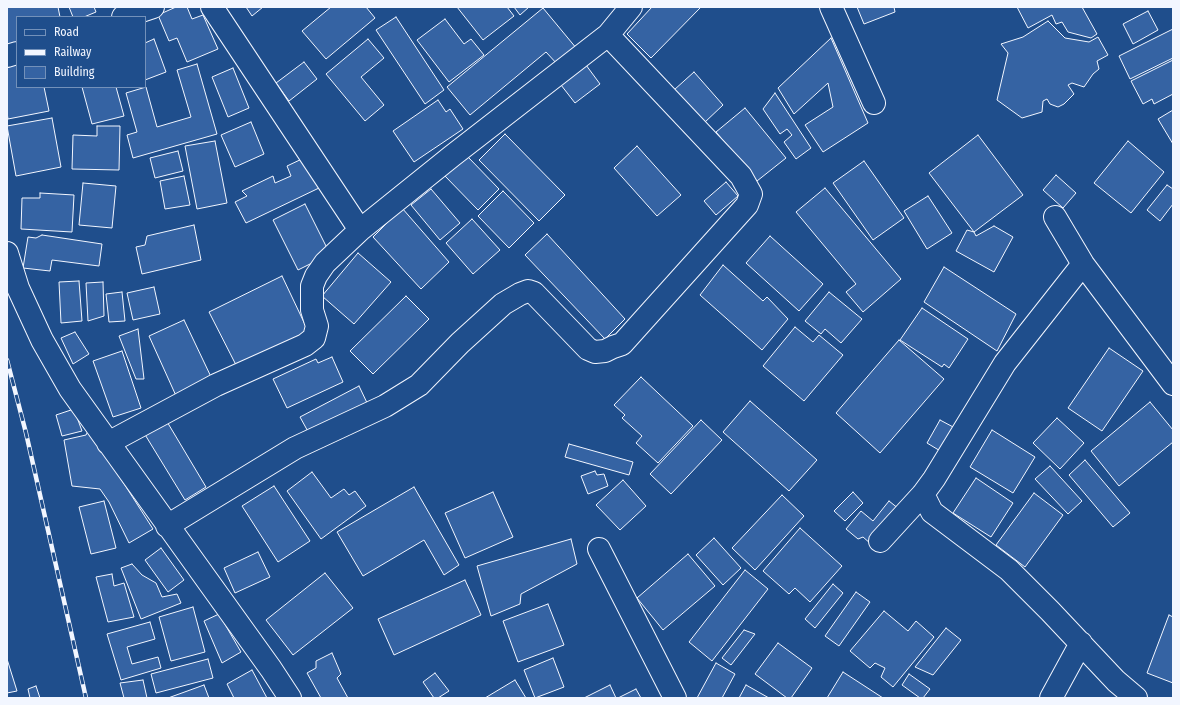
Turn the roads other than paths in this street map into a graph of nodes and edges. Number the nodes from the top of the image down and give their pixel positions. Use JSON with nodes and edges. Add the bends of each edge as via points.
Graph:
{"nodes":[{"id":1,"x":153,"y":7,"type":"edge"},
{"id":2,"x":212,"y":7,"type":"edge"},
{"id":3,"x":631,"y":7,"type":"edge"},
{"id":4,"x":831,"y":7,"type":"edge"},
{"id":5,"x":126,"y":16,"type":"edge"},
{"id":6,"x":608,"y":35,"type":"junction"},
{"id":7,"x":874,"y":103,"type":"dead end"},
{"id":8,"x":1055,"y":217,"type":"dead end"},
{"id":9,"x":360,"y":230,"type":"junction"},
{"id":10,"x":7,"y":253,"type":"edge"},
{"id":11,"x":1083,"y":264,"type":"junction"},
{"id":12,"x":1173,"y":384,"type":"edge"},
{"id":13,"x":108,"y":443,"type":"junction"},
{"id":14,"x":923,"y":494,"type":"junction"},
{"id":15,"x":168,"y":526,"type":"junction"},
{"id":16,"x":880,"y":541,"type":"dead end"},
{"id":17,"x":599,"y":549,"type":"dead end"},
{"id":18,"x":1081,"y":643,"type":"junction"},
{"id":19,"x":290,"y":698,"type":"edge"},
{"id":20,"x":675,"y":698,"type":"edge"},
{"id":21,"x":1051,"y":698,"type":"edge"},
{"id":22,"x":1136,"y":698,"type":"edge"}],
"edges":[{"from":1,"to":5,"type":"street"},
{"from":2,"to":9,"type":"street"},
{"from":3,"to":6,"type":"street"},
{"from":4,"to":7,"type":"street"},
{"from":6,"to":9,"type":"street"},
{"from":6,"to":15,"type":"street","via":[[741,176],[752,194],[747,205],[622,344],[605,351],[595,352],[588,349],[534,293],[528,291],[520,294],[504,304],[460,343],[419,385],[384,406],[295,448]]},
{"from":8,"to":11,"type":"street"},
{"from":9,"to":13,"type":"street","via":[[325,263],[316,276],[312,286],[312,310],[317,326],[314,338],[306,345],[216,385]]},
{"from":10,"to":13,"type":"street","via":[[18,288],[42,340],[70,389]]},
{"from":11,"to":12,"type":"street"},
{"from":11,"to":14,"type":"street","via":[[1006,363]]},
{"from":13,"to":15,"type":"street"},
{"from":14,"to":16,"type":"street"},
{"from":14,"to":18,"type":"street","via":[[932,512],[1009,570]]},
{"from":15,"to":19,"type":"street"},
{"from":17,"to":20,"type":"street"},
{"from":18,"to":21,"type":"street"},
{"from":18,"to":22,"type":"street","via":[[1116,681]]}]}
